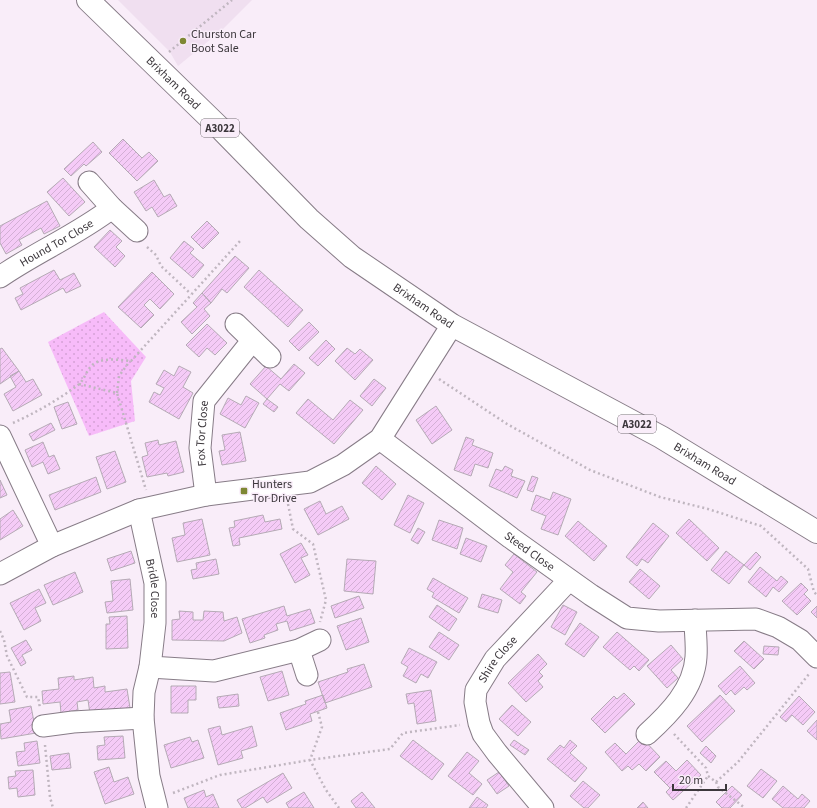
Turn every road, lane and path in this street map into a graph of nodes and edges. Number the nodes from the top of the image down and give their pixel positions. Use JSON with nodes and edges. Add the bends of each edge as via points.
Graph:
{"nodes":[{"id":1,"x":88,"y":0,"type":"edge"},
{"id":2,"x":232,"y":0,"type":"edge"},
{"id":3,"x":156,"y":66,"type":"junction"},
{"id":4,"x":89,"y":182,"type":"dead end"},
{"id":5,"x":112,"y":208,"type":"junction"},
{"id":6,"x":136,"y":231,"type":"joint"},
{"id":7,"x":240,"y":241,"type":"dead end"},
{"id":8,"x":0,"y":277,"type":"edge"},
{"id":9,"x":191,"y":294,"type":"junction"},
{"id":10,"x":236,"y":324,"type":"dead end"},
{"id":11,"x":452,"y":325,"type":"junction"},
{"id":12,"x":252,"y":341,"type":"junction"},
{"id":13,"x":270,"y":356,"type":"dead end"},
{"id":14,"x":131,"y":361,"type":"junction"},
{"id":15,"x":423,"y":370,"type":"junction"},
{"id":16,"x":79,"y":384,"type":"junction"},
{"id":17,"x":117,"y":393,"type":"junction"},
{"id":18,"x":2,"y":436,"type":"edge"},
{"id":19,"x":380,"y":439,"type":"junction"},
{"id":20,"x":284,"y":486,"type":"junction"},
{"id":21,"x":206,"y":495,"type":"junction"},
{"id":22,"x":145,"y":509,"type":"junction"},
{"id":23,"x":817,"y":532,"type":"edge"},
{"id":24,"x":52,"y":546,"type":"junction"},
{"id":25,"x":0,"y":574,"type":"edge"},
{"id":26,"x":569,"y":580,"type":"junction"},
{"id":27,"x":817,"y":594,"type":"edge"},
{"id":28,"x":695,"y":620,"type":"junction"},
{"id":29,"x":0,"y":631,"type":"edge"},
{"id":30,"x":320,"y":640,"type":"joint"},
{"id":31,"x":299,"y":650,"type":"junction"},
{"id":32,"x":815,"y":663,"type":"edge"},
{"id":33,"x":150,"y":667,"type":"junction"},
{"id":34,"x":307,"y":675,"type":"dead end"},
{"id":35,"x":318,"y":712,"type":"dead end"},
{"id":36,"x":143,"y":718,"type":"junction"},
{"id":37,"x":479,"y":723,"type":"junction"},
{"id":38,"x":43,"y":726,"type":"junction"},
{"id":39,"x":654,"y":727,"type":"joint"},
{"id":40,"x":310,"y":760,"type":"junction"},
{"id":41,"x":708,"y":776,"type":"junction"},
{"id":42,"x":716,"y":782,"type":"junction"},
{"id":43,"x":156,"y":804,"type":"edge"},
{"id":44,"x":53,"y":808,"type":"edge"},
{"id":45,"x":339,"y":808,"type":"edge"},
{"id":46,"x":543,"y":808,"type":"edge"},
{"id":47,"x":686,"y":808,"type":"edge"},
{"id":48,"x":745,"y":808,"type":"edge"}],
"edges":[{"from":1,"to":3,"type":"main road","name":"Brixham Road","number":"A3022"},
{"from":2,"to":3,"type":"path"},
{"from":3,"to":11,"type":"main road","name":"Brixham Road","number":"A3022","via":[[309,220],[352,257]]},
{"from":4,"to":5,"type":"street"},
{"from":5,"to":6,"type":"street"},
{"from":5,"to":8,"type":"street","name":"Hound Tor Close","via":[[92,223]]},
{"from":6,"to":9,"type":"path","via":[[139,240],[156,255],[161,266]]},
{"from":7,"to":9,"type":"path"},
{"from":9,"to":14,"type":"path"},
{"from":10,"to":12,"type":"street"},
{"from":11,"to":15,"type":"street"},
{"from":11,"to":23,"type":"main road","name":"Brixham Road","number":"A3022","via":[[661,437]]},
{"from":12,"to":13,"type":"street"},
{"from":12,"to":21,"type":"street","name":"Fox Tor Close","via":[[204,401],[200,448]]},
{"from":14,"to":16,"type":"path","via":[[97,362],[87,369]]},
{"from":14,"to":17,"type":"path","via":[[118,376]]},
{"from":15,"to":19,"type":"street"},
{"from":15,"to":27,"type":"path","via":[[507,424],[590,470],[660,497],[708,508],[762,526],[808,570],[814,592]]},
{"from":16,"to":17,"type":"path"},
{"from":16,"to":18,"type":"path","via":[[28,416]]},
{"from":17,"to":22,"type":"path"},
{"from":18,"to":24,"type":"street"},
{"from":19,"to":20,"type":"street","via":[[343,465],[310,482]]},
{"from":19,"to":26,"type":"street","name":"Steed Close"},
{"from":20,"to":21,"type":"street"},
{"from":20,"to":30,"type":"path","via":[[293,528],[313,544],[326,600],[319,626]]},
{"from":21,"to":22,"type":"street"},
{"from":22,"to":24,"type":"street"},
{"from":22,"to":33,"type":"street","name":"Bridle Close","via":[[156,583]]},
{"from":24,"to":25,"type":"street"},
{"from":26,"to":28,"type":"street","name":"Steed Close","via":[[627,618],[659,621]]},
{"from":26,"to":37,"type":"street","name":"Shire Close","via":[[517,634],[484,674],[476,690],[475,702]]},
{"from":28,"to":32,"type":"street","name":"Steed Close","via":[[756,619],[778,627],[800,640]]},
{"from":28,"to":39,"type":"street","via":[[696,658],[690,682],[676,704]]},
{"from":29,"to":38,"type":"path","via":[[7,656],[27,696],[38,697]]},
{"from":30,"to":31,"type":"street"},
{"from":31,"to":33,"type":"street","via":[[214,671]]},
{"from":31,"to":34,"type":"street"},
{"from":32,"to":42,"type":"path","via":[[738,762]]},
{"from":33,"to":36,"type":"street","name":"Bridle Close","via":[[144,692]]},
{"from":35,"to":40,"type":"path","via":[[322,727]]},
{"from":36,"to":38,"type":"street"},
{"from":36,"to":43,"type":"street","name":"Bridle Close","via":[[149,776]]},
{"from":37,"to":40,"type":"path","via":[[403,733],[390,749]]},
{"from":37,"to":46,"type":"street","name":"Shire Close","via":[[483,734],[497,753]]},
{"from":38,"to":44,"type":"path"},
{"from":39,"to":41,"type":"path","via":[[706,768]]},
{"from":40,"to":43,"type":"path","via":[[220,775]]},
{"from":40,"to":45,"type":"path"},
{"from":41,"to":42,"type":"path"},
{"from":41,"to":47,"type":"path"},
{"from":42,"to":48,"type":"path","via":[[718,787]]}]}
